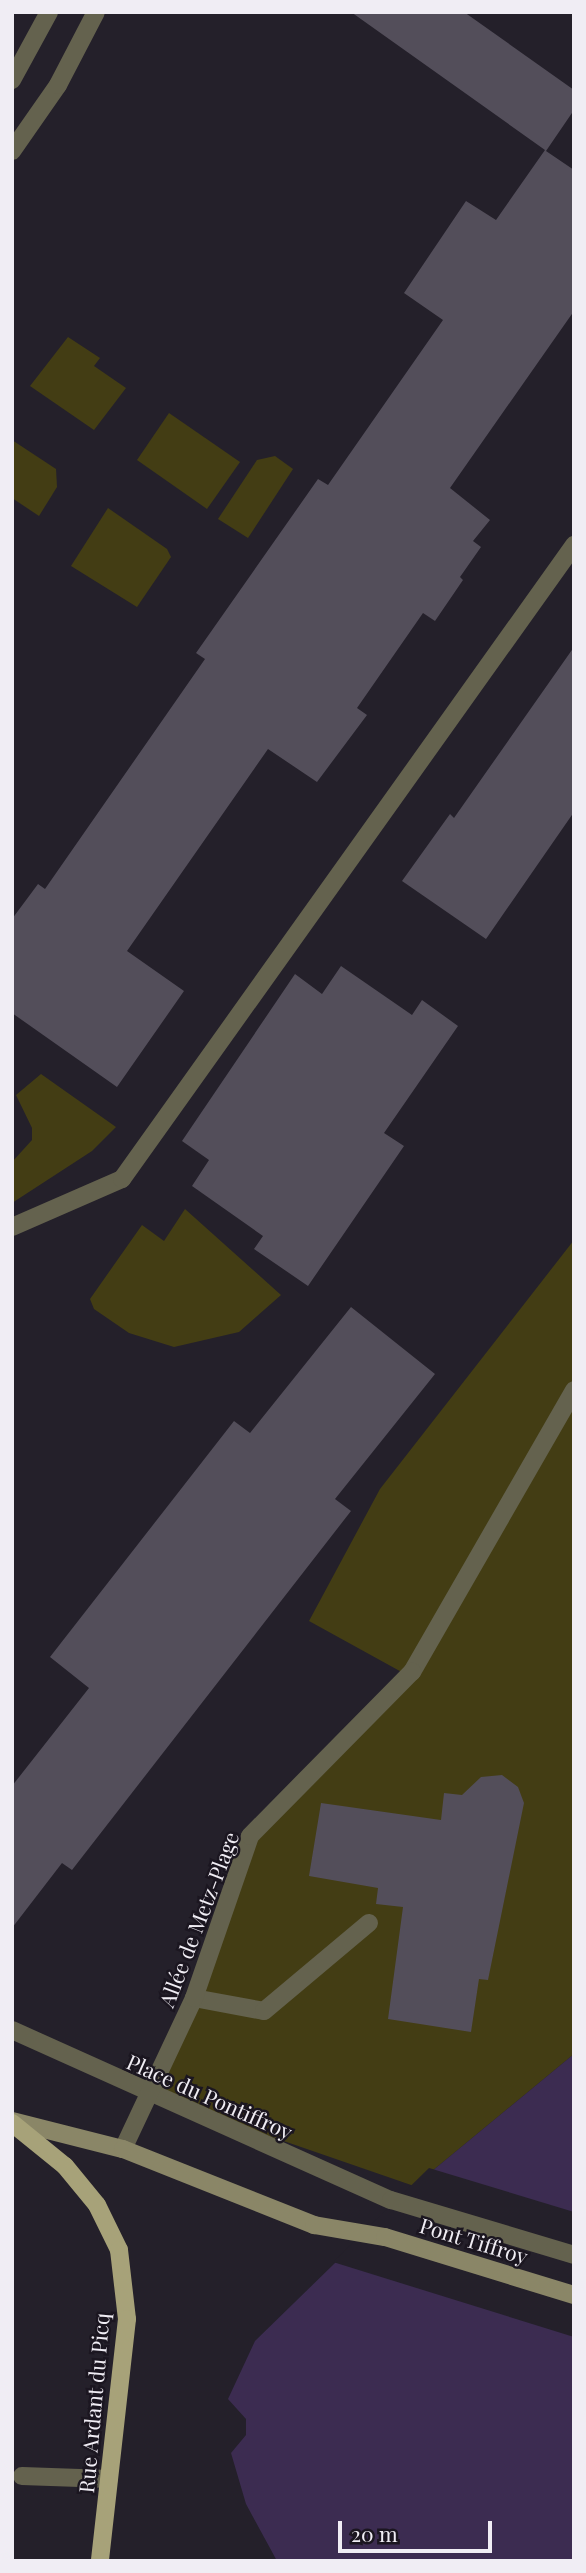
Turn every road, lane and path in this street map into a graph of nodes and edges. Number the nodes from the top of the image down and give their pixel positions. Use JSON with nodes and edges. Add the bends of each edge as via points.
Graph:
{"nodes":[{"id":1,"x":50,"y":12,"type":"edge"},
{"id":2,"x":96,"y":12,"type":"edge"},
{"id":3,"x":12,"y":80,"type":"edge"},
{"id":4,"x":12,"y":151,"type":"edge"},
{"id":5,"x":574,"y":545,"type":"edge"},
{"id":6,"x":12,"y":1227,"type":"edge"},
{"id":7,"x":574,"y":1390,"type":"edge"},
{"id":8,"x":369,"y":1923,"type":"dead end"},
{"id":9,"x":194,"y":1998,"type":"junction"},
{"id":10,"x":12,"y":2030,"type":"edge"},
{"id":11,"x":151,"y":2095,"type":"junction"},
{"id":12,"x":12,"y":2122,"type":"edge"},
{"id":13,"x":123,"y":2149,"type":"junction"},
{"id":14,"x":391,"y":2200,"type":"joint"},
{"id":15,"x":574,"y":2255,"type":"edge"},
{"id":16,"x":574,"y":2295,"type":"edge"},
{"id":17,"x":22,"y":2476,"type":"dead end"},
{"id":18,"x":109,"y":2479,"type":"junction"},
{"id":19,"x":100,"y":2561,"type":"edge"}],
"edges":[{"from":1,"to":3,"type":"street"},
{"from":2,"to":4,"type":"street","via":[[58,85]]},
{"from":5,"to":6,"type":"street","via":[[122,1179]]},
{"from":7,"to":9,"type":"street","name":"Allée de Metz-Plage","via":[[412,1672],[250,1836]]},
{"from":8,"to":9,"type":"street","via":[[264,2011]]},
{"from":9,"to":11,"type":"street","name":"Allée de Metz-Plage"},
{"from":10,"to":11,"type":"street","name":"Place du Pontiffroy"},
{"from":11,"to":13,"type":"street","name":"Allée de Metz-Plage"},
{"from":11,"to":14,"type":"street","name":"Place du Pontiffroy"},
{"from":12,"to":13,"type":"main road"},
{"from":12,"to":18,"type":"main road","name":"Rue Ardant du Picq","via":[[65,2166],[97,2205],[119,2250],[127,2319]]},
{"from":13,"to":16,"type":"main road","name":"Pont Tiffroy","via":[[284,2215]]},
{"from":14,"to":15,"type":"street","name":"Pont Tiffroy"},
{"from":17,"to":18,"type":"street"},
{"from":18,"to":19,"type":"main road","name":"Rue Ardant du Picq"}]}
